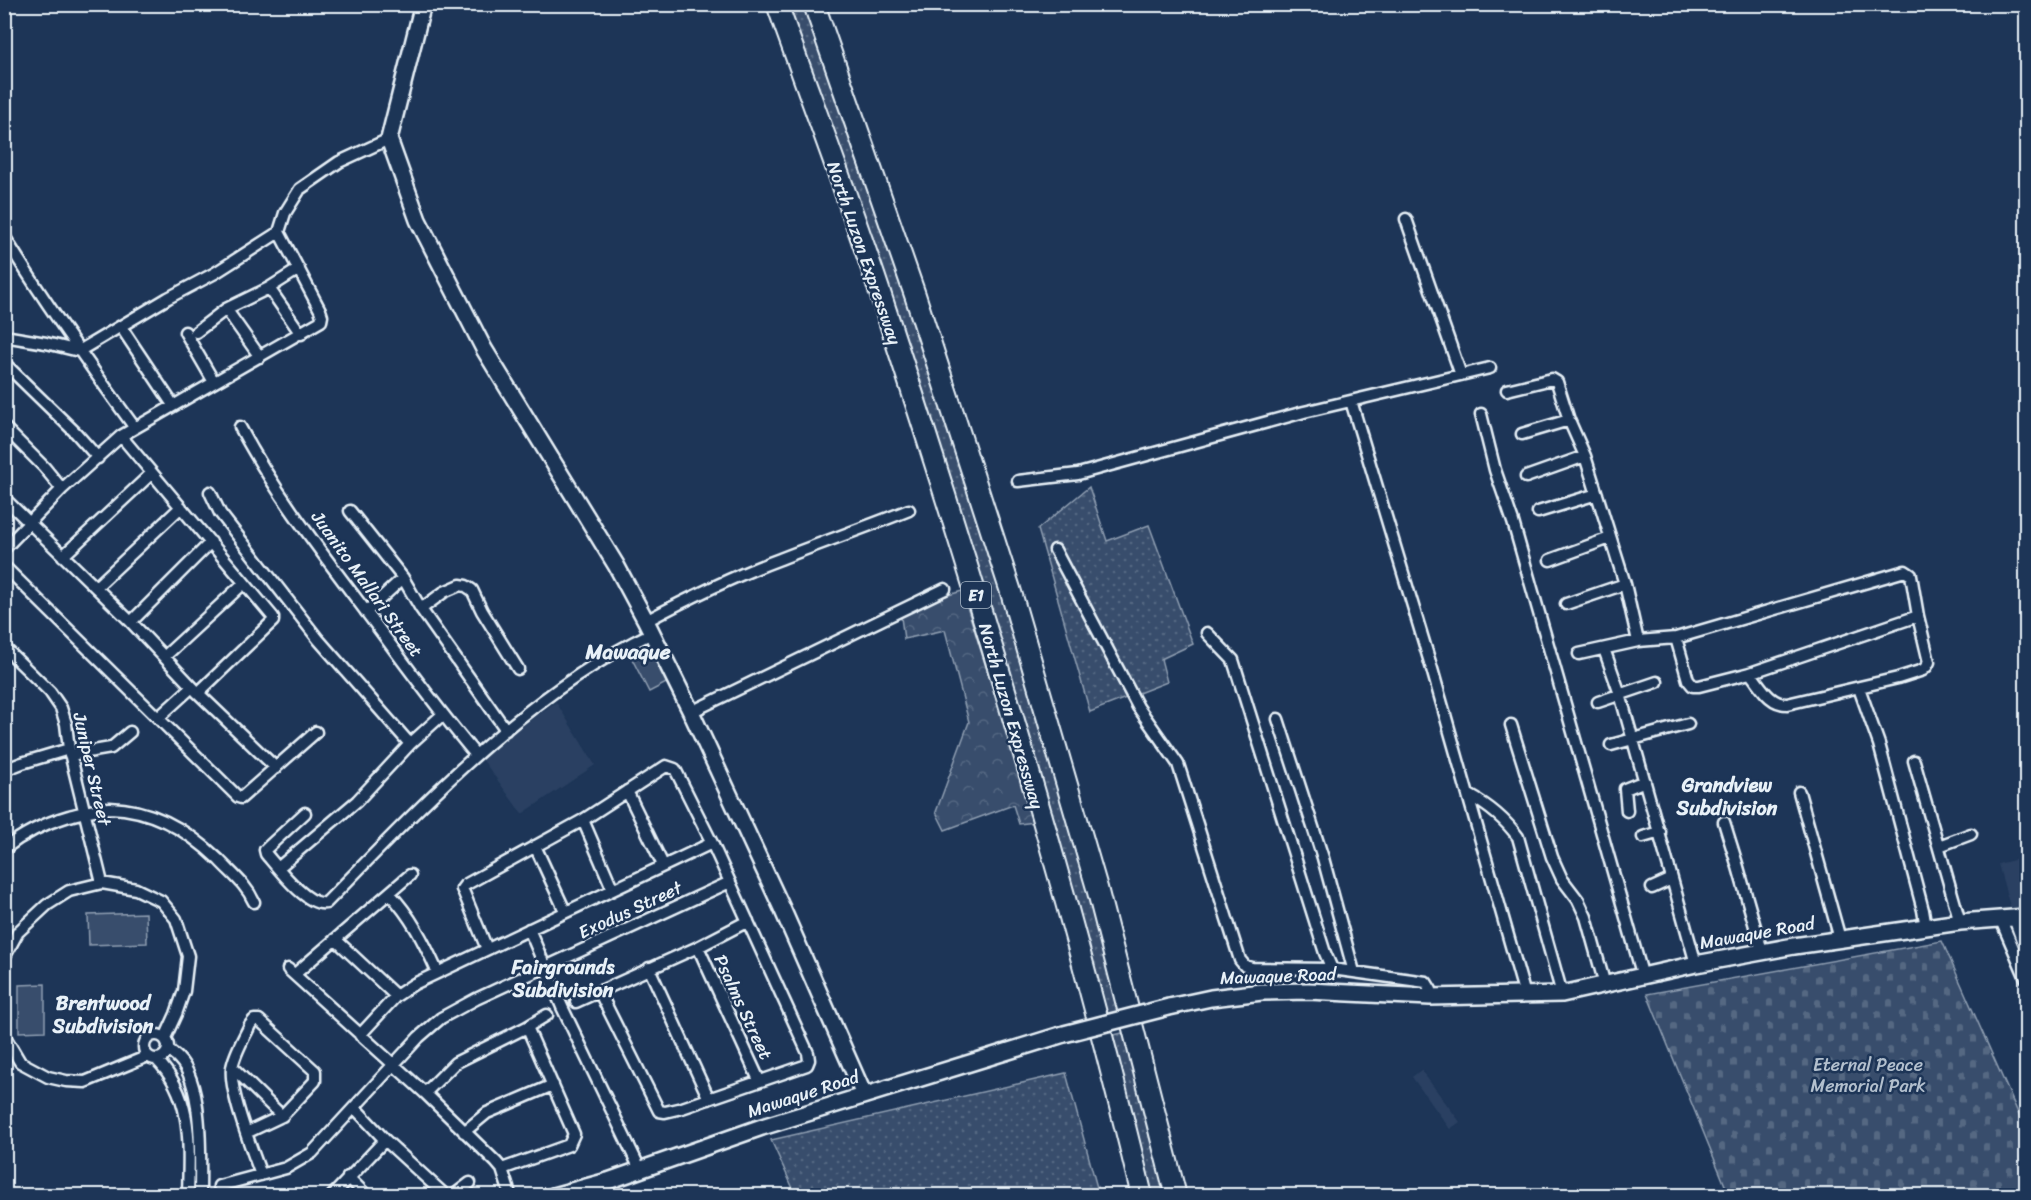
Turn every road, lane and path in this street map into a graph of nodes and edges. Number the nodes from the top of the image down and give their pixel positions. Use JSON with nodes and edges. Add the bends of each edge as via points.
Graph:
{"nodes":[{"id":1,"x":423,"y":4,"type":"edge"},
{"id":2,"x":777,"y":4,"type":"edge"},
{"id":3,"x":814,"y":4,"type":"edge"},
{"id":4,"x":389,"y":138,"type":"junction"},
{"id":5,"x":1406,"y":219,"type":"dead end"},
{"id":6,"x":279,"y":232,"type":"junction"},
{"id":7,"x":4,"y":236,"type":"edge"},
{"id":8,"x":299,"y":270,"type":"junction"},
{"id":9,"x":269,"y":288,"type":"junction"},
{"id":10,"x":226,"y":309,"type":"junction"},
{"id":11,"x":121,"y":327,"type":"junction"},
{"id":12,"x":301,"y":334,"type":"junction"},
{"id":13,"x":4,"y":336,"type":"edge"},
{"id":14,"x":79,"y":351,"type":"junction"},
{"id":15,"x":260,"y":357,"type":"junction"},
{"id":16,"x":4,"y":363,"type":"edge"},
{"id":17,"x":1490,"y":368,"type":"dead end"},
{"id":18,"x":1461,"y":375,"type":"junction"},
{"id":19,"x":214,"y":382,"type":"junction"},
{"id":20,"x":1507,"y":390,"type":"dead end"},
{"id":21,"x":1351,"y":401,"type":"junction"},
{"id":22,"x":173,"y":405,"type":"junction"},
{"id":23,"x":1481,"y":414,"type":"dead end"},
{"id":24,"x":1569,"y":420,"type":"junction"},
{"id":25,"x":4,"y":427,"type":"edge"},
{"id":26,"x":240,"y":427,"type":"dead end"},
{"id":27,"x":135,"y":428,"type":"junction"},
{"id":28,"x":1522,"y":434,"type":"dead end"},
{"id":29,"x":121,"y":436,"type":"junction"},
{"id":30,"x":1586,"y":456,"type":"junction"},
{"id":31,"x":98,"y":458,"type":"junction"},
{"id":32,"x":152,"y":474,"type":"junction"},
{"id":33,"x":1526,"y":477,"type":"dead end"},
{"id":34,"x":1018,"y":481,"type":"dead end"},
{"id":35,"x":62,"y":489,"type":"junction"},
{"id":36,"x":210,"y":492,"type":"dead end"},
{"id":37,"x":1597,"y":494,"type":"junction"},
{"id":38,"x":4,"y":498,"type":"edge"},
{"id":39,"x":181,"y":507,"type":"junction"},
{"id":40,"x":909,"y":510,"type":"dead end"},
{"id":41,"x":350,"y":511,"type":"dead end"},
{"id":42,"x":1538,"y":512,"type":"dead end"},
{"id":43,"x":28,"y":523,"type":"junction"},
{"id":44,"x":1610,"y":538,"type":"junction"},
{"id":45,"x":211,"y":542,"type":"junction"},
{"id":46,"x":4,"y":549,"type":"edge"},
{"id":47,"x":1054,"y":550,"type":"dead end"},
{"id":48,"x":63,"y":556,"type":"junction"},
{"id":49,"x":1550,"y":560,"type":"dead end"},
{"id":50,"x":4,"y":566,"type":"edge"},
{"id":51,"x":403,"y":578,"type":"junction"},
{"id":52,"x":244,"y":583,"type":"junction"},
{"id":53,"x":1625,"y":584,"type":"junction"},
{"id":54,"x":96,"y":587,"type":"junction"},
{"id":55,"x":945,"y":590,"type":"dead end"},
{"id":56,"x":1566,"y":604,"type":"dead end"},
{"id":57,"x":421,"y":609,"type":"junction"},
{"id":58,"x":366,"y":612,"type":"junction"},
{"id":59,"x":1918,"y":616,"type":"junction"},
{"id":60,"x":131,"y":622,"type":"junction"},
{"id":61,"x":649,"y":627,"type":"junction"},
{"id":62,"x":1207,"y":633,"type":"dead end"},
{"id":63,"x":1676,"y":638,"type":"junction"},
{"id":64,"x":1638,"y":641,"type":"junction"},
{"id":65,"x":1604,"y":649,"type":"junction"},
{"id":66,"x":6,"y":653,"type":"edge"},
{"id":67,"x":1580,"y":654,"type":"dead end"},
{"id":68,"x":164,"y":657,"type":"junction"},
{"id":69,"x":518,"y":669,"type":"dead end"},
{"id":70,"x":1750,"y":673,"type":"junction"},
{"id":71,"x":1657,"y":682,"type":"dead end"},
{"id":72,"x":1859,"y":688,"type":"junction"},
{"id":73,"x":195,"y":690,"type":"junction"},
{"id":74,"x":1620,"y":694,"type":"junction"},
{"id":75,"x":1598,"y":702,"type":"dead end"},
{"id":76,"x":691,"y":712,"type":"junction"},
{"id":77,"x":442,"y":715,"type":"junction"},
{"id":78,"x":158,"y":718,"type":"junction"},
{"id":79,"x":1278,"y":719,"type":"dead end"},
{"id":80,"x":1688,"y":724,"type":"dead end"},
{"id":81,"x":1511,"y":725,"type":"dead end"},
{"id":82,"x":506,"y":730,"type":"junction"},
{"id":83,"x":129,"y":732,"type":"dead end"},
{"id":84,"x":316,"y":732,"type":"dead end"},
{"id":85,"x":1633,"y":740,"type":"junction"},
{"id":86,"x":410,"y":744,"type":"junction"},
{"id":87,"x":1611,"y":745,"type":"dead end"},
{"id":88,"x":70,"y":752,"type":"junction"},
{"id":89,"x":476,"y":755,"type":"junction"},
{"id":90,"x":1914,"y":761,"type":"dead end"},
{"id":91,"x":276,"y":768,"type":"junction"},
{"id":92,"x":4,"y":770,"type":"edge"},
{"id":93,"x":1645,"y":781,"type":"junction"},
{"id":94,"x":627,"y":791,"type":"junction"},
{"id":95,"x":1799,"y":792,"type":"dead end"},
{"id":96,"x":1468,"y":795,"type":"junction"},
{"id":97,"x":1627,"y":811,"type":"dead end"},
{"id":98,"x":84,"y":813,"type":"junction"},
{"id":99,"x":305,"y":813,"type":"dead end"},
{"id":100,"x":583,"y":820,"type":"junction"},
{"id":101,"x":1724,"y":822,"type":"dead end"},
{"id":102,"x":1660,"y":832,"type":"junction"},
{"id":103,"x":1971,"y":834,"type":"dead end"},
{"id":104,"x":1643,"y":837,"type":"dead end"},
{"id":105,"x":712,"y":843,"type":"junction"},
{"id":106,"x":536,"y":846,"type":"junction"},
{"id":107,"x":1939,"y":846,"type":"junction"},
{"id":108,"x":4,"y":849,"type":"edge"},
{"id":109,"x":663,"y":865,"type":"junction"},
{"id":110,"x":278,"y":868,"type":"junction"},
{"id":111,"x":410,"y":875,"type":"dead end"},
{"id":112,"x":1672,"y":879,"type":"junction"},
{"id":113,"x":730,"y":882,"type":"junction"},
{"id":114,"x":102,"y":884,"type":"junction"},
{"id":115,"x":1652,"y":888,"type":"dead end"},
{"id":116,"x":613,"y":890,"type":"junction"},
{"id":117,"x":389,"y":893,"type":"junction"},
{"id":118,"x":254,"y":902,"type":"dead end"},
{"id":119,"x":565,"y":911,"type":"junction"},
{"id":120,"x":2013,"y":918,"type":"edge"},
{"id":121,"x":748,"y":921,"type":"junction"},
{"id":122,"x":1960,"y":922,"type":"junction"},
{"id":123,"x":1926,"y":928,"type":"junction"},
{"id":124,"x":529,"y":929,"type":"junction"},
{"id":125,"x":335,"y":939,"type":"junction"},
{"id":126,"x":1840,"y":939,"type":"junction"},
{"id":127,"x":698,"y":947,"type":"junction"},
{"id":128,"x":488,"y":949,"type":"junction"},
{"id":129,"x":1762,"y":951,"type":"junction"},
{"id":130,"x":2026,"y":951,"type":"edge"},
{"id":131,"x":4,"y":958,"type":"edge"},
{"id":132,"x":1696,"y":964,"type":"junction"},
{"id":133,"x":545,"y":968,"type":"junction"},
{"id":134,"x":650,"y":968,"type":"junction"},
{"id":135,"x":1332,"y":969,"type":"junction"},
{"id":136,"x":437,"y":971,"type":"junction"},
{"id":137,"x":1354,"y":972,"type":"junction"},
{"id":138,"x":1642,"y":977,"type":"junction"},
{"id":139,"x":2026,"y":978,"type":"edge"},
{"id":140,"x":1605,"y":985,"type":"junction"},
{"id":141,"x":599,"y":991,"type":"junction"},
{"id":142,"x":1562,"y":994,"type":"junction"},
{"id":143,"x":1525,"y":995,"type":"junction"},
{"id":144,"x":396,"y":996,"type":"junction"},
{"id":145,"x":1430,"y":997,"type":"junction"},
{"id":146,"x":576,"y":1002,"type":"dead end"},
{"id":147,"x":547,"y":1015,"type":"dead end"},
{"id":148,"x":527,"y":1027,"type":"junction"},
{"id":149,"x":4,"y":1035,"type":"edge"},
{"id":150,"x":360,"y":1035,"type":"junction"},
{"id":151,"x":165,"y":1038,"type":"junction"},
{"id":152,"x":168,"y":1050,"type":"junction"},
{"id":153,"x":149,"y":1057,"type":"junction"},
{"id":154,"x":392,"y":1065,"type":"junction"},
{"id":155,"x":232,"y":1066,"type":"junction"},
{"id":156,"x":759,"y":1080,"type":"junction"},
{"id":157,"x":553,"y":1085,"type":"junction"},
{"id":158,"x":425,"y":1094,"type":"junction"},
{"id":159,"x":864,"y":1095,"type":"junction"},
{"id":160,"x":709,"y":1099,"type":"junction"},
{"id":161,"x":355,"y":1108,"type":"junction"},
{"id":162,"x":282,"y":1116,"type":"junction"},
{"id":163,"x":246,"y":1132,"type":"junction"},
{"id":164,"x":464,"y":1132,"type":"junction"},
{"id":165,"x":385,"y":1140,"type":"junction"},
{"id":166,"x":502,"y":1169,"type":"junction"},
{"id":167,"x":640,"y":1169,"type":"junction"},
{"id":168,"x":261,"y":1175,"type":"junction"},
{"id":169,"x":348,"y":1177,"type":"junction"},
{"id":170,"x":470,"y":1183,"type":"dead end"},
{"id":171,"x":219,"y":1186,"type":"dead end"},
{"id":172,"x":510,"y":1194,"type":"dead end"},
{"id":173,"x":188,"y":1196,"type":"edge"},
{"id":174,"x":200,"y":1196,"type":"edge"},
{"id":175,"x":332,"y":1196,"type":"edge"},
{"id":176,"x":368,"y":1196,"type":"edge"},
{"id":177,"x":446,"y":1196,"type":"edge"},
{"id":178,"x":453,"y":1196,"type":"edge"},
{"id":179,"x":553,"y":1196,"type":"edge"},
{"id":180,"x":1142,"y":1196,"type":"edge"},
{"id":181,"x":1176,"y":1196,"type":"edge"}],
"edges":[{"from":1,"to":4,"type":"main road"},
{"from":2,"to":180,"type":"highway","name":"North Luzon Expressway","number":"E1","via":[[883,303],[977,596],[1064,897]]},
{"from":3,"to":181,"type":"highway","name":"North Luzon Expressway","number":"E1","via":[[915,295],[1010,589],[1097,888]]},
{"from":4,"to":6,"type":"street","via":[[339,162],[300,189]]},
{"from":4,"to":61,"type":"main road","via":[[418,220],[483,348],[616,565]]},
{"from":5,"to":18,"type":"street"},
{"from":6,"to":8,"type":"street"},
{"from":6,"to":11,"type":"street"},
{"from":7,"to":14,"type":"street"},
{"from":8,"to":9,"type":"street"},
{"from":8,"to":12,"type":"street","via":[[322,316],[321,321]]},
{"from":9,"to":10,"type":"street"},
{"from":9,"to":12,"type":"street"},
{"from":10,"to":15,"type":"street"},
{"from":10,"to":19,"type":"street","via":[[191,332]]},
{"from":11,"to":14,"type":"street"},
{"from":11,"to":22,"type":"street"},
{"from":12,"to":15,"type":"street"},
{"from":13,"to":14,"type":"street"},
{"from":14,"to":27,"type":"street"},
{"from":15,"to":19,"type":"street"},
{"from":16,"to":31,"type":"street"},
{"from":17,"to":18,"type":"street"},
{"from":18,"to":21,"type":"street"},
{"from":19,"to":22,"type":"street"},
{"from":20,"to":24,"type":"street","via":[[1554,379]]},
{"from":21,"to":34,"type":"street","via":[[1078,474]]},
{"from":21,"to":96,"type":"street"},
{"from":22,"to":27,"type":"street"},
{"from":23,"to":138,"type":"street"},
{"from":24,"to":28,"type":"street"},
{"from":24,"to":30,"type":"street"},
{"from":25,"to":35,"type":"street"},
{"from":26,"to":58,"type":"street","name":"Juanito Mallari Street","via":[[257,460]]},
{"from":27,"to":29,"type":"street"},
{"from":29,"to":31,"type":"street"},
{"from":29,"to":32,"type":"street"},
{"from":30,"to":33,"type":"street"},
{"from":30,"to":37,"type":"street"},
{"from":31,"to":35,"type":"street"},
{"from":32,"to":39,"type":"street"},
{"from":32,"to":48,"type":"street"},
{"from":35,"to":43,"type":"street"},
{"from":36,"to":86,"type":"street","via":[[220,513],[318,639]]},
{"from":37,"to":42,"type":"street"},
{"from":37,"to":44,"type":"street"},
{"from":38,"to":43,"type":"street"},
{"from":39,"to":45,"type":"street"},
{"from":39,"to":54,"type":"street"},
{"from":40,"to":61,"type":"street","via":[[779,559],[688,599]]},
{"from":41,"to":51,"type":"street"},
{"from":43,"to":46,"type":"street"},
{"from":43,"to":48,"type":"street"},
{"from":44,"to":49,"type":"street"},
{"from":44,"to":53,"type":"street"},
{"from":45,"to":52,"type":"street"},
{"from":45,"to":60,"type":"street"},
{"from":47,"to":135,"type":"street","via":[[1138,707],[1179,764],[1240,960],[1252,968]]},
{"from":48,"to":54,"type":"street"},
{"from":50,"to":78,"type":"street"},
{"from":51,"to":57,"type":"street"},
{"from":51,"to":58,"type":"street"},
{"from":52,"to":68,"type":"street"},
{"from":52,"to":73,"type":"street","via":[[272,614],[273,621]]},
{"from":53,"to":56,"type":"street"},
{"from":53,"to":64,"type":"street"},
{"from":54,"to":60,"type":"street"},
{"from":55,"to":76,"type":"street"},
{"from":57,"to":69,"type":"street","via":[[444,592],[466,586]]},
{"from":57,"to":82,"type":"street"},
{"from":58,"to":77,"type":"street","name":"Juanito Mallari Street"},
{"from":59,"to":63,"type":"street","via":[[1911,575],[1905,571]]},
{"from":59,"to":70,"type":"street"},
{"from":59,"to":72,"type":"street","via":[[1927,666]]},
{"from":60,"to":68,"type":"street"},
{"from":61,"to":76,"type":"main road"},
{"from":61,"to":82,"type":"street"},
{"from":62,"to":135,"type":"street","via":[[1233,660]]},
{"from":63,"to":64,"type":"street"},
{"from":63,"to":70,"type":"street","via":[[1693,686]]},
{"from":64,"to":65,"type":"street"},
{"from":65,"to":67,"type":"street"},
{"from":65,"to":74,"type":"street"},
{"from":66,"to":88,"type":"street","name":"Juniper Street","via":[[50,692],[61,708]]},
{"from":68,"to":73,"type":"street"},
{"from":70,"to":72,"type":"street","via":[[1778,704]]},
{"from":71,"to":74,"type":"street"},
{"from":72,"to":123,"type":"street","via":[[1879,744]]},
{"from":73,"to":78,"type":"street"},
{"from":73,"to":91,"type":"street"},
{"from":74,"to":75,"type":"street"},
{"from":74,"to":85,"type":"street"},
{"from":76,"to":159,"type":"main road"},
{"from":77,"to":86,"type":"street"},
{"from":77,"to":89,"type":"street","name":"Juanito Mallari Street"},
{"from":78,"to":91,"type":"street","via":[[238,797]]},
{"from":79,"to":137,"type":"street","via":[[1323,858]]},
{"from":80,"to":85,"type":"street"},
{"from":81,"to":140,"type":"street","via":[[1552,857],[1587,917]]},
{"from":82,"to":89,"type":"street"},
{"from":83,"to":88,"type":"street","via":[[111,748]]},
{"from":84,"to":91,"type":"street"},
{"from":85,"to":87,"type":"street"},
{"from":85,"to":93,"type":"street"},
{"from":86,"to":110,"type":"street","via":[[357,801]]},
{"from":88,"to":92,"type":"street"},
{"from":88,"to":98,"type":"street","name":"Juniper Street"},
{"from":89,"to":110,"type":"street","via":[[326,903],[316,903]]},
{"from":90,"to":107,"type":"street"},
{"from":93,"to":97,"type":"street","via":[[1625,789]]},
{"from":93,"to":102,"type":"street"},
{"from":94,"to":100,"type":"street"},
{"from":94,"to":105,"type":"street","via":[[666,766],[675,769]]},
{"from":94,"to":109,"type":"street"},
{"from":95,"to":126,"type":"street"},
{"from":96,"to":142,"type":"street","via":[[1504,820],[1518,837]]},
{"from":96,"to":143,"type":"street"},
{"from":98,"to":108,"type":"street","via":[[48,822]]},
{"from":98,"to":114,"type":"street","name":"Juniper Street"},
{"from":98,"to":118,"type":"street","via":[[110,808],[152,816],[175,826],[198,840],[237,877]]},
{"from":99,"to":110,"type":"street","via":[[265,850]]},
{"from":100,"to":106,"type":"street"},
{"from":100,"to":116,"type":"street"},
{"from":101,"to":129,"type":"street"},
{"from":102,"to":104,"type":"street"},
{"from":102,"to":112,"type":"street"},
{"from":103,"to":107,"type":"street"},
{"from":105,"to":109,"type":"street"},
{"from":105,"to":113,"type":"street"},
{"from":106,"to":119,"type":"street"},
{"from":106,"to":128,"type":"street","via":[[462,889]]},
{"from":107,"to":122,"type":"street"},
{"from":109,"to":116,"type":"street"},
{"from":111,"to":117,"type":"street"},
{"from":112,"to":115,"type":"street"},
{"from":112,"to":132,"type":"street"},
{"from":113,"to":121,"type":"street"},
{"from":113,"to":133,"type":"street","name":"Exodus Street"},
{"from":114,"to":131,"type":"street","via":[[69,891],[47,905],[18,932]]},
{"from":114,"to":151,"type":"street","via":[[136,890],[161,900],[183,935],[187,974],[180,1004]]},
{"from":116,"to":119,"type":"street"},
{"from":117,"to":125,"type":"street"},
{"from":117,"to":136,"type":"street","via":[[421,936]]},
{"from":119,"to":124,"type":"street"},
{"from":120,"to":122,"type":"main road","name":"Mawaque Road"},
{"from":120,"to":130,"type":"street"},
{"from":120,"to":139,"type":"street"},
{"from":121,"to":127,"type":"street"},
{"from":121,"to":156,"type":"street","via":[[809,1060],[807,1065]]},
{"from":122,"to":123,"type":"main road","name":"Mawaque Road"},
{"from":123,"to":126,"type":"main road","name":"Mawaque Road"},
{"from":124,"to":128,"type":"street"},
{"from":124,"to":133,"type":"street"},
{"from":125,"to":144,"type":"street"},
{"from":125,"to":150,"type":"street","via":[[291,972]]},
{"from":126,"to":129,"type":"main road","name":"Mawaque Road"},
{"from":127,"to":134,"type":"street"},
{"from":127,"to":156,"type":"street","name":"Psalms Street"},
{"from":128,"to":136,"type":"street"},
{"from":129,"to":132,"type":"main road","name":"Mawaque Road"},
{"from":132,"to":138,"type":"main road","name":"Mawaque Road"},
{"from":133,"to":154,"type":"street","name":"Exodus Street","via":[[441,1018]]},
{"from":133,"to":167,"type":"street"},
{"from":134,"to":141,"type":"street"},
{"from":134,"to":160,"type":"street"},
{"from":135,"to":137,"type":"street"},
{"from":136,"to":144,"type":"street"},
{"from":137,"to":145,"type":"street","via":[[1426,982]]},
{"from":138,"to":140,"type":"main road","name":"Mawaque Road"},
{"from":140,"to":142,"type":"main road","name":"Mawaque Road"},
{"from":141,"to":146,"type":"street"},
{"from":141,"to":160,"type":"street","via":[[656,1108],[665,1112]]},
{"from":142,"to":143,"type":"main road","name":"Mawaque Road"},
{"from":143,"to":145,"type":"main road","name":"Mawaque Road"},
{"from":144,"to":150,"type":"street"},
{"from":145,"to":159,"type":"main road","name":"Mawaque Road","bridge":true,"via":[[1308,991],[1211,998],[1064,1034]]},
{"from":147,"to":148,"type":"street"},
{"from":148,"to":157,"type":"street"},
{"from":148,"to":158,"type":"street","via":[[455,1063]]},
{"from":149,"to":153,"type":"street","via":[[20,1062],[66,1082],[85,1082]]},
{"from":150,"to":154,"type":"street"},
{"from":151,"to":152,"type":"street"},
{"from":151,"to":153,"type":"street","via":[[154,1034],[147,1038],[144,1045]]},
{"from":152,"to":153,"type":"street","via":[[164,1056]]},
{"from":152,"to":174,"type":"street","via":[[188,1074],[195,1098],[200,1125]]},
{"from":153,"to":173,"type":"street","via":[[168,1070],[182,1101],[188,1126]]},
{"from":154,"to":158,"type":"street"},
{"from":154,"to":161,"type":"street","name":"Exodus Street"},
{"from":155,"to":162,"type":"street"},
{"from":155,"to":162,"type":"street","via":[[250,1025],[259,1020],[315,1071],[315,1081]]},
{"from":155,"to":163,"type":"street"},
{"from":156,"to":160,"type":"street"},
{"from":157,"to":164,"type":"street","via":[[487,1113]]},
{"from":157,"to":166,"type":"street","via":[[574,1134],[570,1145]]},
{"from":158,"to":164,"type":"street"},
{"from":159,"to":167,"type":"main road","name":"Mawaque Road"},
{"from":161,"to":165,"type":"street"},
{"from":161,"to":168,"type":"street","name":"Exodus Street","via":[[312,1153],[286,1168]]},
{"from":162,"to":163,"type":"street"},
{"from":163,"to":168,"type":"street"},
{"from":164,"to":166,"type":"street"},
{"from":165,"to":169,"type":"street"},
{"from":165,"to":177,"type":"street"},
{"from":166,"to":172,"type":"street"},
{"from":167,"to":179,"type":"main road","name":"Mawaque Road"},
{"from":168,"to":171,"type":"street","name":"Exodus Street"},
{"from":169,"to":175,"type":"street"},
{"from":169,"to":176,"type":"street"},
{"from":170,"to":178,"type":"street"}]}
